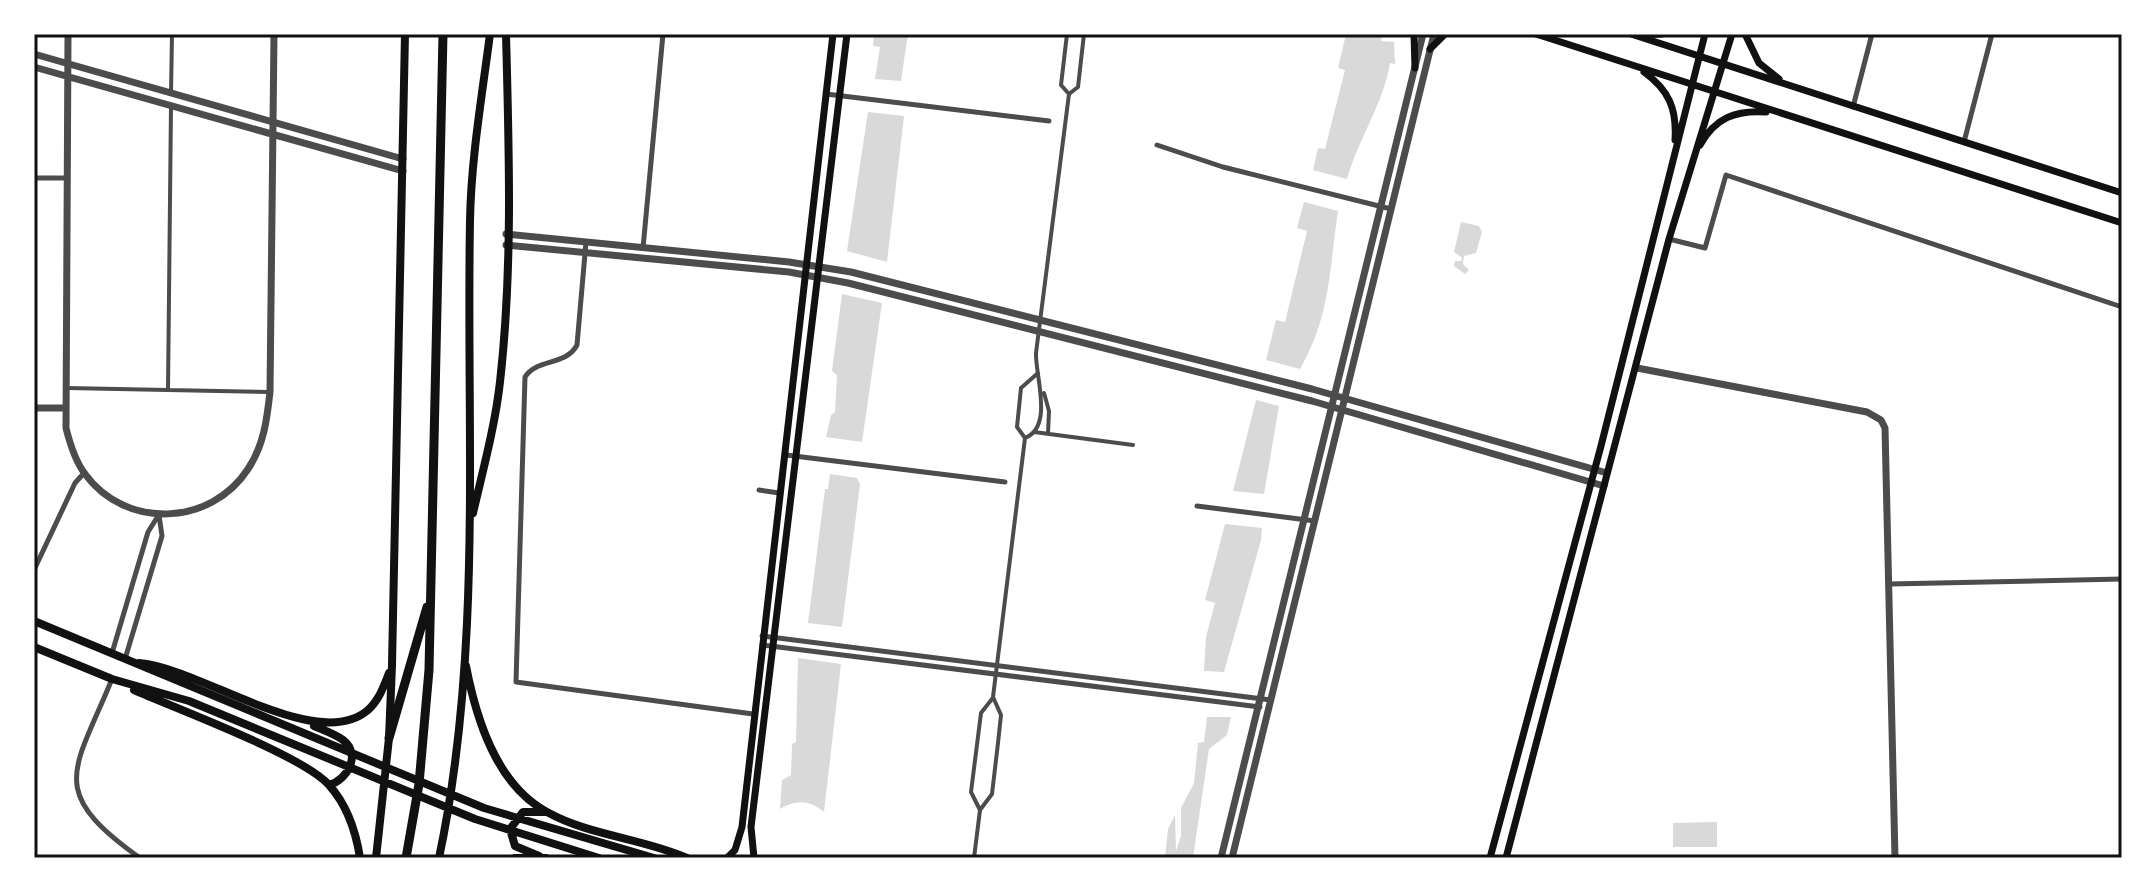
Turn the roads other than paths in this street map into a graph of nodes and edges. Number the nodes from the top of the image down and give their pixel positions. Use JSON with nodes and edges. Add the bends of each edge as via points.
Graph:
{"nodes":[{"id":1,"x":68,"y":34,"type":"edge"},
{"id":2,"x":172,"y":34,"type":"edge"},
{"id":3,"x":274,"y":34,"type":"edge"},
{"id":4,"x":405,"y":34,"type":"edge"},
{"id":5,"x":443,"y":34,"type":"edge"},
{"id":6,"x":490,"y":34,"type":"edge"},
{"id":7,"x":506,"y":34,"type":"edge"},
{"id":8,"x":663,"y":34,"type":"edge"},
{"id":9,"x":833,"y":34,"type":"edge"},
{"id":10,"x":847,"y":34,"type":"edge"},
{"id":11,"x":1067,"y":34,"type":"edge"},
{"id":12,"x":1084,"y":34,"type":"edge"},
{"id":13,"x":1414,"y":34,"type":"edge"},
{"id":14,"x":1423,"y":34,"type":"edge"},
{"id":15,"x":1434,"y":34,"type":"edge"},
{"id":16,"x":1445,"y":34,"type":"edge"},
{"id":17,"x":1536,"y":34,"type":"edge"},
{"id":18,"x":1662,"y":34,"type":"edge"},
{"id":19,"x":1705,"y":34,"type":"edge"},
{"id":20,"x":1732,"y":34,"type":"edge"},
{"id":21,"x":1745,"y":34,"type":"edge"},
{"id":22,"x":1872,"y":34,"type":"edge"},
{"id":23,"x":1992,"y":34,"type":"edge"},
{"id":24,"x":1633,"y":35,"type":"edge"},
{"id":25,"x":1430,"y":49,"type":"junction"},
{"id":26,"x":34,"y":54,"type":"edge"},
{"id":27,"x":1700,"y":57,"type":"junction"},
{"id":28,"x":1720,"y":63,"type":"junction"},
{"id":29,"x":68,"y":64,"type":"junction"},
{"id":30,"x":1636,"y":66,"type":"junction"},
{"id":31,"x":34,"y":67,"type":"edge"},
{"id":32,"x":1415,"y":68,"type":"junction"},
{"id":33,"x":68,"y":76,"type":"junction"},
{"id":34,"x":1693,"y":85,"type":"junction"},
{"id":35,"x":1791,"y":87,"type":"junction"},
{"id":36,"x":1712,"y":91,"type":"junction"},
{"id":37,"x":171,"y":93,"type":"junction"},
{"id":38,"x":826,"y":94,"type":"junction"},
{"id":39,"x":1069,"y":94,"type":"junction"},
{"id":40,"x":840,"y":95,"type":"junction"},
{"id":41,"x":171,"y":106,"type":"junction"},
{"id":42,"x":1853,"y":107,"type":"junction"},
{"id":43,"x":1780,"y":114,"type":"junction"},
{"id":44,"x":1049,"y":121,"type":"dead end"},
{"id":45,"x":272,"y":123,"type":"junction"},
{"id":46,"x":272,"y":135,"type":"junction"},
{"id":47,"x":1964,"y":142,"type":"junction"},
{"id":48,"x":1157,"y":145,"type":"dead end"},
{"id":49,"x":1674,"y":157,"type":"junction"},
{"id":50,"x":403,"y":159,"type":"junction"},
{"id":51,"x":1692,"y":161,"type":"junction"},
{"id":52,"x":403,"y":171,"type":"junction"},
{"id":53,"x":34,"y":178,"type":"edge"},
{"id":54,"x":66,"y":178,"type":"junction"},
{"id":55,"x":2122,"y":193,"type":"edge"},
{"id":56,"x":1381,"y":207,"type":"junction"},
{"id":57,"x":1391,"y":209,"type":"junction"},
{"id":58,"x":2122,"y":223,"type":"edge"},
{"id":59,"x":506,"y":234,"type":"junction"},
{"id":60,"x":1655,"y":235,"type":"junction"},
{"id":61,"x":1669,"y":239,"type":"junction"},
{"id":62,"x":586,"y":242,"type":"junction"},
{"id":63,"x":506,"y":245,"type":"junction"},
{"id":64,"x":643,"y":248,"type":"junction"},
{"id":65,"x":585,"y":252,"type":"junction"},
{"id":66,"x":806,"y":264,"type":"junction"},
{"id":67,"x":819,"y":267,"type":"junction"},
{"id":68,"x":805,"y":275,"type":"junction"},
{"id":69,"x":818,"y":277,"type":"junction"},
{"id":70,"x":2122,"y":307,"type":"edge"},
{"id":71,"x":1637,"y":368,"type":"junction"},
{"id":72,"x":1038,"y":373,"type":"junction"},
{"id":73,"x":64,"y":388,"type":"junction"},
{"id":74,"x":168,"y":390,"type":"junction"},
{"id":75,"x":1042,"y":390,"type":"junction"},
{"id":76,"x":270,"y":392,"type":"junction"},
{"id":77,"x":1335,"y":395,"type":"junction"},
{"id":78,"x":1345,"y":398,"type":"junction"},
{"id":79,"x":1332,"y":407,"type":"junction"},
{"id":80,"x":34,"y":408,"type":"edge"},
{"id":81,"x":64,"y":408,"type":"junction"},
{"id":82,"x":1342,"y":410,"type":"junction"},
{"id":83,"x":1034,"y":432,"type":"junction"},
{"id":84,"x":1048,"y":434,"type":"junction"},
{"id":85,"x":1025,"y":438,"type":"junction"},
{"id":86,"x":1133,"y":445,"type":"dead end"},
{"id":87,"x":786,"y":455,"type":"junction"},
{"id":88,"x":798,"y":456,"type":"junction"},
{"id":89,"x":1595,"y":470,"type":"junction"},
{"id":90,"x":84,"y":473,"type":"junction"},
{"id":91,"x":1607,"y":473,"type":"junction"},
{"id":92,"x":1005,"y":482,"type":"dead end"},
{"id":93,"x":1591,"y":483,"type":"junction"},
{"id":94,"x":1604,"y":486,"type":"junction"},
{"id":95,"x":759,"y":490,"type":"dead end"},
{"id":96,"x":779,"y":493,"type":"junction"},
{"id":97,"x":1197,"y":506,"type":"dead end"},
{"id":98,"x":159,"y":515,"type":"junction"},
{"id":99,"x":1304,"y":519,"type":"junction"},
{"id":100,"x":1315,"y":521,"type":"junction"},
{"id":101,"x":469,"y":529,"type":"junction"},
{"id":102,"x":34,"y":570,"type":"edge"},
{"id":103,"x":2122,"y":579,"type":"edge"},
{"id":104,"x":1890,"y":584,"type":"junction"},
{"id":105,"x":431,"y":592,"type":"junction"},
{"id":106,"x":34,"y":621,"type":"edge"},
{"id":107,"x":762,"y":641,"type":"junction"},
{"id":108,"x":773,"y":642,"type":"junction"},
{"id":109,"x":34,"y":647,"type":"edge"},
{"id":110,"x":111,"y":654,"type":"junction"},
{"id":111,"x":464,"y":658,"type":"junction"},
{"id":112,"x":127,"y":661,"type":"junction"},
{"id":113,"x":392,"y":665,"type":"junction"},
{"id":114,"x":112,"y":679,"type":"junction"},
{"id":115,"x":993,"y":697,"type":"junction"},
{"id":116,"x":1260,"y":703,"type":"junction"},
{"id":117,"x":1271,"y":704,"type":"junction"},
{"id":118,"x":753,"y":714,"type":"junction"},
{"id":119,"x":302,"y":721,"type":"junction"},
{"id":120,"x":389,"y":738,"type":"junction"},
{"id":121,"x":329,"y":785,"type":"junction"},
{"id":122,"x":980,"y":810,"type":"junction"},
{"id":123,"x":547,"y":813,"type":"junction"},
{"id":124,"x":543,"y":857,"type":"edge"},
{"id":125,"x":140,"y":858,"type":"edge"},
{"id":126,"x":360,"y":858,"type":"edge"},
{"id":127,"x":376,"y":858,"type":"edge"},
{"id":128,"x":406,"y":858,"type":"edge"},
{"id":129,"x":442,"y":858,"type":"edge"},
{"id":130,"x":515,"y":858,"type":"edge"},
{"id":131,"x":599,"y":858,"type":"edge"},
{"id":132,"x":654,"y":858,"type":"edge"},
{"id":133,"x":687,"y":858,"type":"edge"},
{"id":134,"x":727,"y":858,"type":"edge"},
{"id":135,"x":754,"y":858,"type":"edge"},
{"id":136,"x":974,"y":858,"type":"edge"},
{"id":137,"x":1221,"y":858,"type":"edge"},
{"id":138,"x":1232,"y":858,"type":"edge"},
{"id":139,"x":1490,"y":858,"type":"edge"},
{"id":140,"x":1506,"y":858,"type":"edge"},
{"id":141,"x":1895,"y":858,"type":"edge"}],
"edges":[{"from":1,"to":29,"type":"street"},
{"from":2,"to":37,"type":"street"},
{"from":3,"to":45,"type":"street"},
{"from":4,"to":50,"type":"main road"},
{"from":5,"to":105,"type":"highway"},
{"from":6,"to":101,"type":"main road","via":[[470,219]]},
{"from":7,"to":59,"type":"main road"},
{"from":8,"to":64,"type":"street"},
{"from":9,"to":38,"type":"main road"},
{"from":10,"to":40,"type":"main road"},
{"from":11,"to":39,"type":"street","via":[[1061,85]]},
{"from":12,"to":39,"type":"street","via":[[1078,87]]},
{"from":13,"to":32,"type":"main road"},
{"from":14,"to":32,"type":"street"},
{"from":15,"to":25,"type":"street"},
{"from":16,"to":25,"type":"main road"},
{"from":17,"to":30,"type":"main road"},
{"from":18,"to":24,"type":"main road"},
{"from":19,"to":27,"type":"main road"},
{"from":20,"to":28,"type":"main road"},
{"from":21,"to":35,"type":"main road","via":[[1759,63]]},
{"from":22,"to":42,"type":"street"},
{"from":23,"to":47,"type":"street"},
{"from":24,"to":27,"type":"main road"},
{"from":25,"to":57,"type":"street"},
{"from":26,"to":29,"type":"street"},
{"from":27,"to":28,"type":"main road"},
{"from":27,"to":34,"type":"main road"},
{"from":28,"to":35,"type":"main road"},
{"from":28,"to":36,"type":"main road"},
{"from":29,"to":33,"type":"street"},
{"from":29,"to":37,"type":"street"},
{"from":30,"to":34,"type":"main road"},
{"from":30,"to":49,"type":"main road","via":[[1660,84],[1671,102]]},
{"from":31,"to":33,"type":"street"},
{"from":32,"to":56,"type":"street"},
{"from":33,"to":41,"type":"street"},
{"from":33,"to":54,"type":"street"},
{"from":34,"to":36,"type":"main road"},
{"from":34,"to":49,"type":"main road"},
{"from":35,"to":42,"type":"main road"},
{"from":36,"to":43,"type":"main road"},
{"from":36,"to":51,"type":"main road"},
{"from":37,"to":45,"type":"street"},
{"from":38,"to":40,"type":"street"},
{"from":38,"to":66,"type":"main road"},
{"from":39,"to":72,"type":"street","via":[[1036,353]]},
{"from":40,"to":44,"type":"street"},
{"from":40,"to":67,"type":"main road"},
{"from":41,"to":46,"type":"street"},
{"from":41,"to":74,"type":"street"},
{"from":42,"to":47,"type":"main road"},
{"from":43,"to":51,"type":"main road","via":[[1754,111],[1725,117],[1708,131]]},
{"from":43,"to":58,"type":"main road"},
{"from":45,"to":46,"type":"street"},
{"from":45,"to":50,"type":"street"},
{"from":46,"to":52,"type":"street"},
{"from":46,"to":76,"type":"street"},
{"from":47,"to":55,"type":"main road"},
{"from":48,"to":56,"type":"street"},
{"from":49,"to":60,"type":"main road"},
{"from":50,"to":52,"type":"main road"},
{"from":51,"to":61,"type":"main road"},
{"from":52,"to":113,"type":"main road"},
{"from":53,"to":54,"type":"street"},
{"from":54,"to":73,"type":"street"},
{"from":56,"to":57,"type":"street"},
{"from":56,"to":77,"type":"street"},
{"from":57,"to":78,"type":"street"},
{"from":59,"to":62,"type":"street"},
{"from":59,"to":63,"type":"main road"},
{"from":60,"to":61,"type":"main road"},
{"from":60,"to":89,"type":"main road"},
{"from":61,"to":70,"type":"street","via":[[1705,248],[1726,175]]},
{"from":61,"to":71,"type":"main road"},
{"from":62,"to":64,"type":"street"},
{"from":62,"to":65,"type":"street"},
{"from":63,"to":65,"type":"street"},
{"from":63,"to":101,"type":"main road","via":[[500,385]]},
{"from":64,"to":66,"type":"street"},
{"from":65,"to":68,"type":"street"},
{"from":65,"to":118,"type":"street","via":[[577,345],[570,355],[532,368],[525,377],[516,682]]},
{"from":66,"to":67,"type":"street"},
{"from":66,"to":68,"type":"main road"},
{"from":67,"to":69,"type":"main road"},
{"from":67,"to":77,"type":"street"},
{"from":68,"to":69,"type":"street"},
{"from":68,"to":87,"type":"main road"},
{"from":69,"to":79,"type":"street"},
{"from":69,"to":88,"type":"main road"},
{"from":71,"to":91,"type":"main road"},
{"from":71,"to":104,"type":"street","via":[[1867,412],[1881,420],[1887,436]]},
{"from":72,"to":75,"type":"street"},
{"from":72,"to":85,"type":"street","via":[[1021,388],[1017,427]]},
{"from":73,"to":74,"type":"street"},
{"from":73,"to":81,"type":"street"},
{"from":74,"to":76,"type":"street"},
{"from":75,"to":83,"type":"street"},
{"from":75,"to":84,"type":"street"},
{"from":76,"to":98,"type":"street","via":[[262,441],[240,479],[198,509]]},
{"from":77,"to":78,"type":"street"},
{"from":77,"to":79,"type":"street"},
{"from":78,"to":82,"type":"street"},
{"from":78,"to":89,"type":"street"},
{"from":79,"to":82,"type":"street"},
{"from":79,"to":99,"type":"street"},
{"from":80,"to":81,"type":"street"},
{"from":81,"to":90,"type":"street","via":[[70,443]]},
{"from":82,"to":93,"type":"street"},
{"from":82,"to":100,"type":"street"},
{"from":83,"to":84,"type":"street"},
{"from":83,"to":85,"type":"street"},
{"from":84,"to":86,"type":"street"},
{"from":85,"to":115,"type":"street"},
{"from":87,"to":88,"type":"street"},
{"from":87,"to":96,"type":"main road"},
{"from":88,"to":92,"type":"street"},
{"from":88,"to":108,"type":"main road"},
{"from":89,"to":91,"type":"street"},
{"from":89,"to":93,"type":"main road"},
{"from":90,"to":98,"type":"street","via":[[113,499]]},
{"from":90,"to":102,"type":"street"},
{"from":91,"to":94,"type":"main road"},
{"from":93,"to":94,"type":"street"},
{"from":93,"to":139,"type":"main road"},
{"from":94,"to":140,"type":"main road"},
{"from":95,"to":96,"type":"street"},
{"from":96,"to":107,"type":"main road"},
{"from":97,"to":99,"type":"street"},
{"from":98,"to":110,"type":"street","via":[[148,532]]},
{"from":98,"to":112,"type":"street","via":[[162,536]]},
{"from":99,"to":100,"type":"street"},
{"from":99,"to":116,"type":"street"},
{"from":100,"to":117,"type":"street"},
{"from":101,"to":111,"type":"main road"},
{"from":103,"to":104,"type":"street"},
{"from":104,"to":141,"type":"street"},
{"from":105,"to":120,"type":"highway"},
{"from":105,"to":128,"type":"highway","via":[[425,728]]},
{"from":106,"to":110,"type":"main road"},
{"from":107,"to":108,"type":"street"},
{"from":107,"to":118,"type":"main road"},
{"from":108,"to":116,"type":"street"},
{"from":108,"to":135,"type":"main road","via":[[751,827]]},
{"from":109,"to":114,"type":"main road"},
{"from":110,"to":112,"type":"main road"},
{"from":111,"to":123,"type":"main road","via":[[480,722],[504,772]]},
{"from":111,"to":129,"type":"main road"},
{"from":112,"to":119,"type":"main road","via":[[181,671]]},
{"from":112,"to":132,"type":"main road","via":[[504,815]]},
{"from":113,"to":119,"type":"main road","via":[[378,698],[359,716],[336,724]]},
{"from":113,"to":120,"type":"main road"},
{"from":114,"to":121,"type":"main road","via":[[286,759]]},
{"from":114,"to":125,"type":"street","via":[[76,782],[95,824]]},
{"from":114,"to":131,"type":"main road","via":[[203,706],[475,819]]},
{"from":115,"to":122,"type":"street","via":[[1001,715],[998,743],[992,794]]},
{"from":115,"to":122,"type":"street","via":[[981,713],[971,792]]},
{"from":116,"to":117,"type":"street"},
{"from":116,"to":137,"type":"street"},
{"from":117,"to":138,"type":"street"},
{"from":118,"to":134,"type":"main road","via":[[742,827]]},
{"from":119,"to":121,"type":"main road","via":[[350,747],[348,770]]},
{"from":120,"to":127,"type":"main road"},
{"from":121,"to":126,"type":"main road","via":[[352,823]]},
{"from":122,"to":136,"type":"street"},
{"from":123,"to":124,"type":"main road","via":[[523,812],[510,829],[515,846]]},
{"from":123,"to":133,"type":"main road"},
{"from":124,"to":130,"type":"main road"}]}
